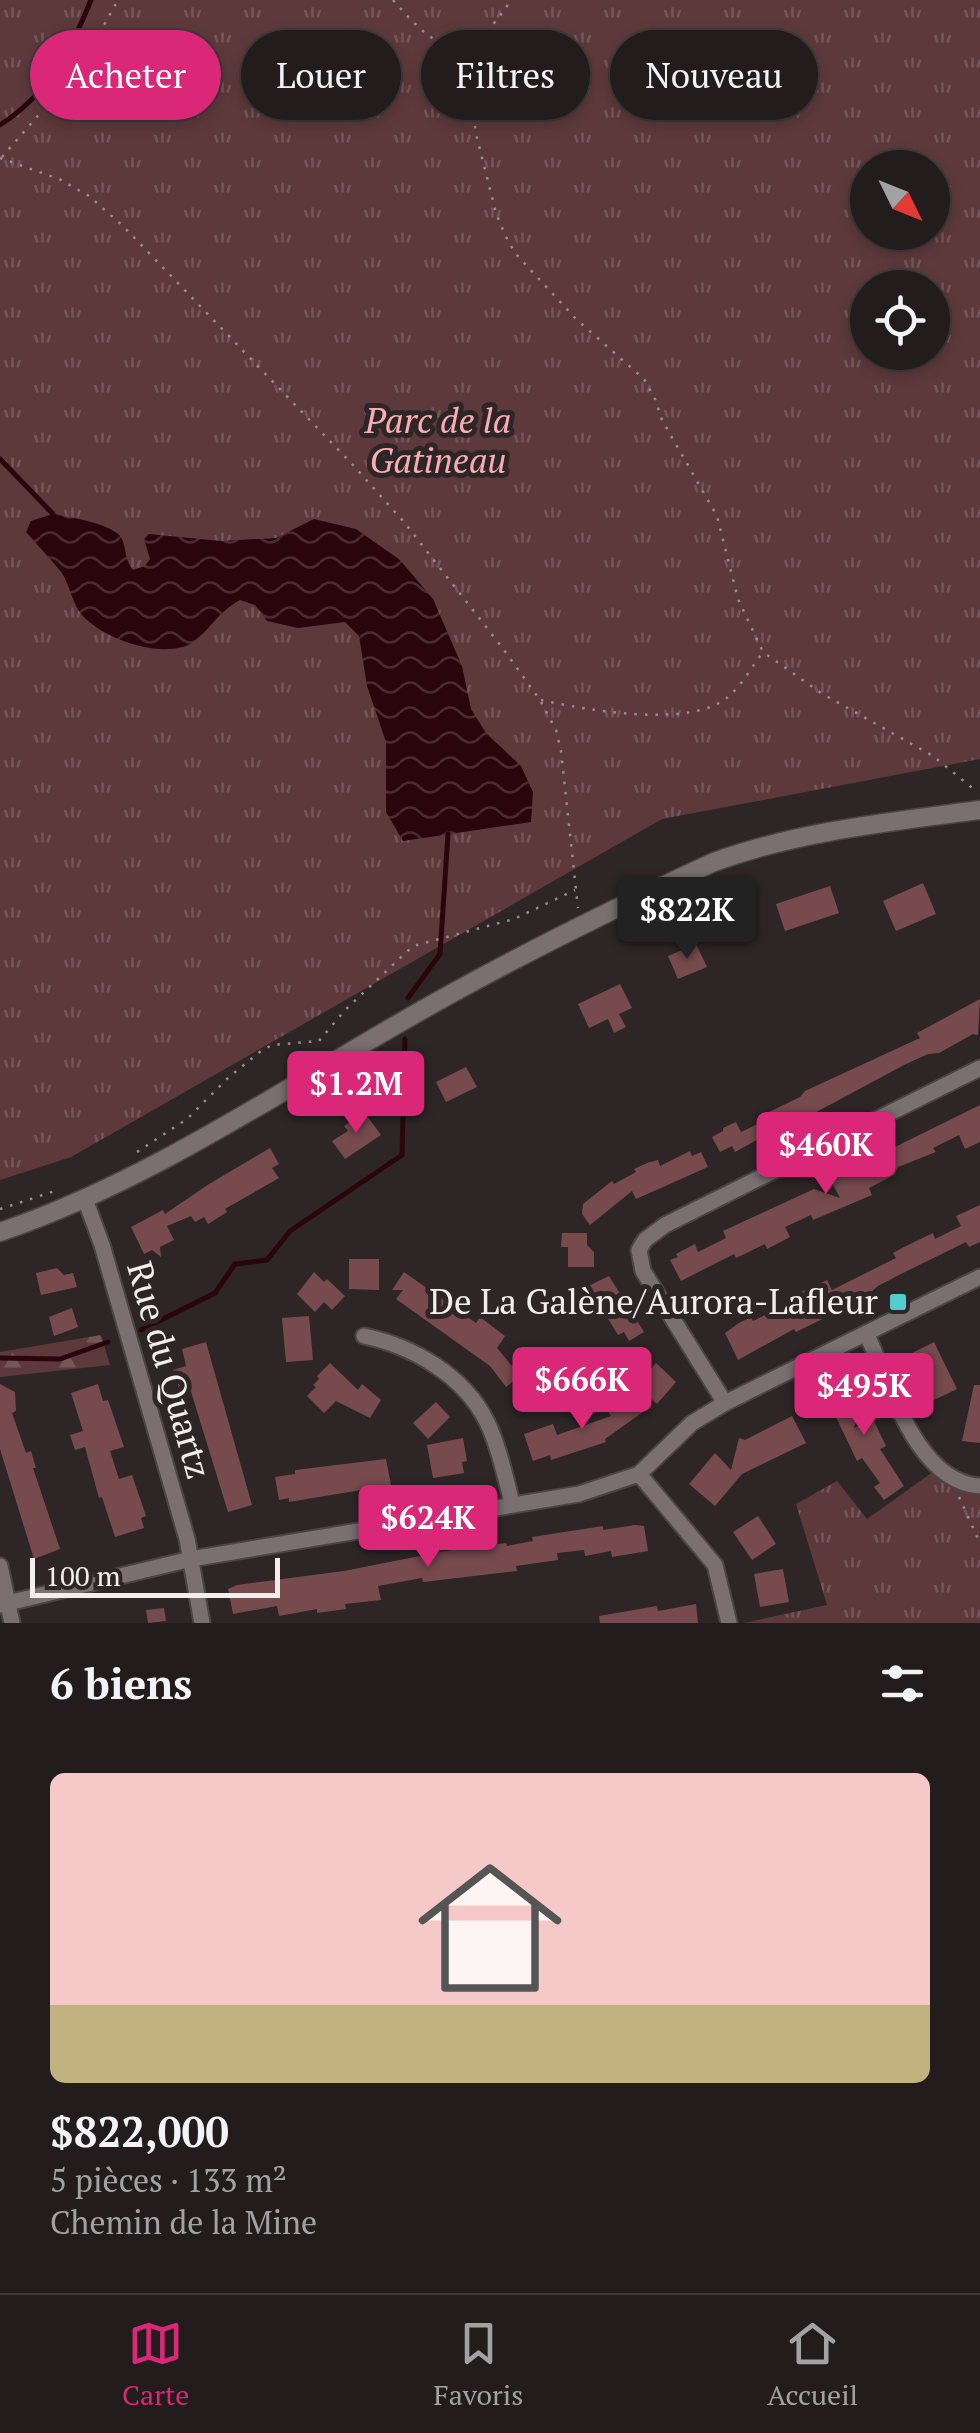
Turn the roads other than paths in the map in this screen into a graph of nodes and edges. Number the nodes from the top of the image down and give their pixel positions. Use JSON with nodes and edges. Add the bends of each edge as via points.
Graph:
{"nodes":[{"id":1,"x":980,"y":810,"type":"edge"},
{"id":2,"x":980,"y":1068,"type":"edge"},
{"id":3,"x":85,"y":1199,"type":"junction"},
{"id":4,"x":0,"y":1232,"type":"edge"},
{"id":5,"x":980,"y":1277,"type":"edge"},
{"id":6,"x":867,"y":1334,"type":"junction"},
{"id":7,"x":364,"y":1336,"type":"dead end"},
{"id":8,"x":726,"y":1403,"type":"junction"},
{"id":9,"x":638,"y":1474,"type":"junction"},
{"id":10,"x":980,"y":1486,"type":"edge"},
{"id":11,"x":512,"y":1503,"type":"junction"},
{"id":12,"x":191,"y":1559,"type":"junction"},
{"id":13,"x":0,"y":1566,"type":"edge"},
{"id":14,"x":4,"y":1603,"type":"edge"},
{"id":15,"x":12,"y":1623,"type":"edge"},
{"id":16,"x":202,"y":1623,"type":"edge"},
{"id":17,"x":729,"y":1623,"type":"edge"}],
"edges":[{"from":1,"to":3,"type":"street","via":[[833,830],[714,862],[400,1022]]},
{"from":2,"to":8,"type":"street","via":[[645,1240],[639,1250],[643,1271]]},
{"from":3,"to":4,"type":"street"},
{"from":3,"to":12,"type":"street","name":"Rue du Quartz"},
{"from":5,"to":6,"type":"street"},
{"from":6,"to":8,"type":"street"},
{"from":6,"to":10,"type":"street","via":[[928,1460],[950,1478]]},
{"from":7,"to":11,"type":"street","via":[[408,1348],[468,1394],[488,1424]]},
{"from":8,"to":9,"type":"street","via":[[692,1423]]},
{"from":9,"to":11,"type":"street","via":[[580,1494]]},
{"from":9,"to":17,"type":"street","via":[[715,1565]]},
{"from":11,"to":12,"type":"street"},
{"from":12,"to":14,"type":"street"},
{"from":12,"to":16,"type":"street","name":"Rue du Quartz"},
{"from":13,"to":14,"type":"street"},
{"from":14,"to":15,"type":"street"}]}
